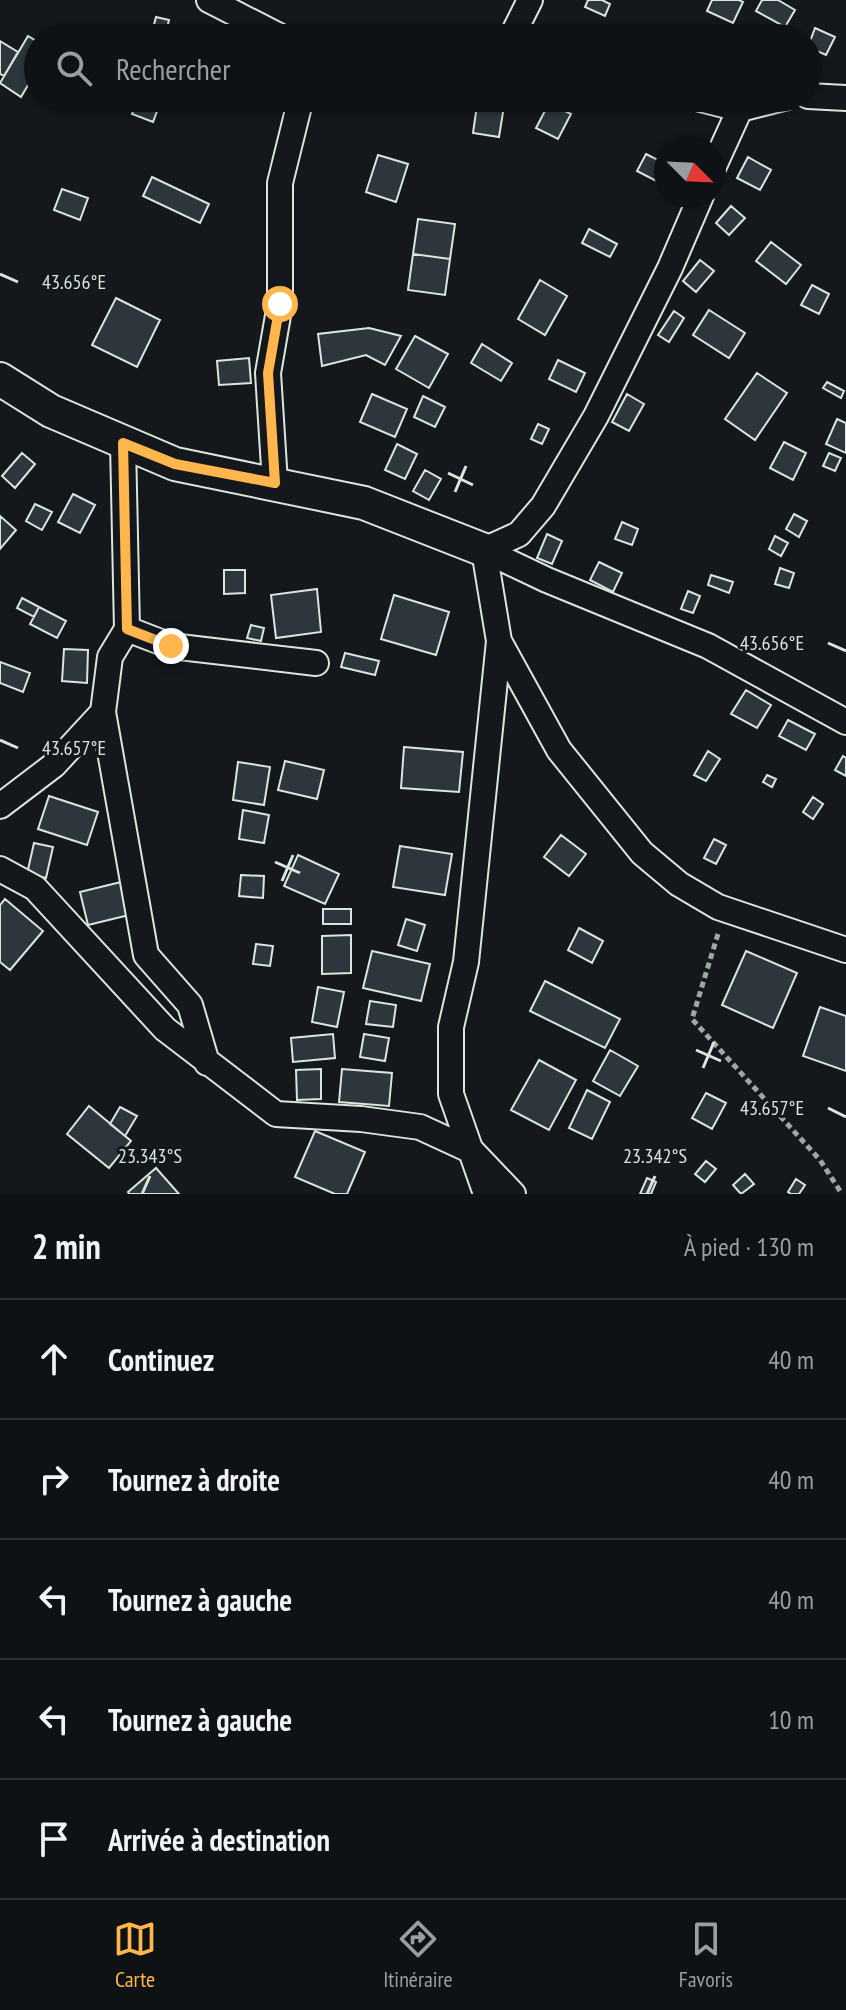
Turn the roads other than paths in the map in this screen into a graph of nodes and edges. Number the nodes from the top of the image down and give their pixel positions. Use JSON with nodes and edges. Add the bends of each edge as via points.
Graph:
{"nodes":[{"id":1,"x":209,"y":0,"type":"edge"},
{"id":2,"x":530,"y":0,"type":"edge"},
{"id":3,"x":252,"y":11,"type":"edge"},
{"id":4,"x":518,"y":24,"type":"edge"},
{"id":5,"x":822,"y":97,"type":"edge"},
{"id":6,"x":846,"y":98,"type":"edge"},
{"id":7,"x":298,"y":112,"type":"edge"},
{"id":8,"x":739,"y":112,"type":"edge"},
{"id":9,"x":726,"y":140,"type":"edge"},
{"id":10,"x":696,"y":208,"type":"edge"},
{"id":11,"x":0,"y":379,"type":"edge"},
{"id":12,"x":123,"y":443,"type":"junction"},
{"id":13,"x":275,"y":483,"type":"junction"},
{"id":14,"x":484,"y":550,"type":"junction"},
{"id":15,"x":127,"y":629,"type":"junction"},
{"id":16,"x":499,"y":641,"type":"junction"},
{"id":17,"x":316,"y":663,"type":"dead end"},
{"id":18,"x":103,"y":712,"type":"junction"},
{"id":19,"x":846,"y":722,"type":"edge"},
{"id":20,"x":0,"y":806,"type":"edge"},
{"id":21,"x":0,"y":869,"type":"edge"},
{"id":22,"x":846,"y":950,"type":"edge"},
{"id":23,"x":207,"y":1063,"type":"junction"},
{"id":24,"x":472,"y":1151,"type":"junction"},
{"id":25,"x":486,"y":1194,"type":"edge"},
{"id":26,"x":513,"y":1194,"type":"edge"}],
"edges":[{"from":1,"to":3,"type":"street"},
{"from":2,"to":4,"type":"street"},
{"from":5,"to":6,"type":"street"},
{"from":7,"to":13,"type":"street","via":[[280,183],[280,304],[268,373]]},
{"from":8,"to":9,"type":"street"},
{"from":10,"to":14,"type":"street","via":[[596,416],[543,506],[519,534]]},
{"from":11,"to":12,"type":"street","via":[[51,411]]},
{"from":12,"to":13,"type":"street","via":[[175,464]]},
{"from":12,"to":15,"type":"street"},
{"from":13,"to":14,"type":"street","via":[[364,503]]},
{"from":14,"to":16,"type":"street"},
{"from":14,"to":19,"type":"street","via":[[708,646]]},
{"from":15,"to":17,"type":"street","via":[[171,646]]},
{"from":15,"to":18,"type":"street","via":[[110,657]]},
{"from":16,"to":22,"type":"street","via":[[559,750],[642,853],[679,884],[726,910]]},
{"from":16,"to":24,"type":"street","via":[[466,962],[451,1027],[451,1094]]},
{"from":18,"to":20,"type":"street","via":[[54,765]]},
{"from":18,"to":23,"type":"street","via":[[146,955],[190,1005]]},
{"from":21,"to":23,"type":"street","via":[[35,888],[165,1029]]},
{"from":23,"to":24,"type":"street","via":[[276,1114],[420,1127]]},
{"from":24,"to":25,"type":"street"},
{"from":24,"to":26,"type":"street"}]}
